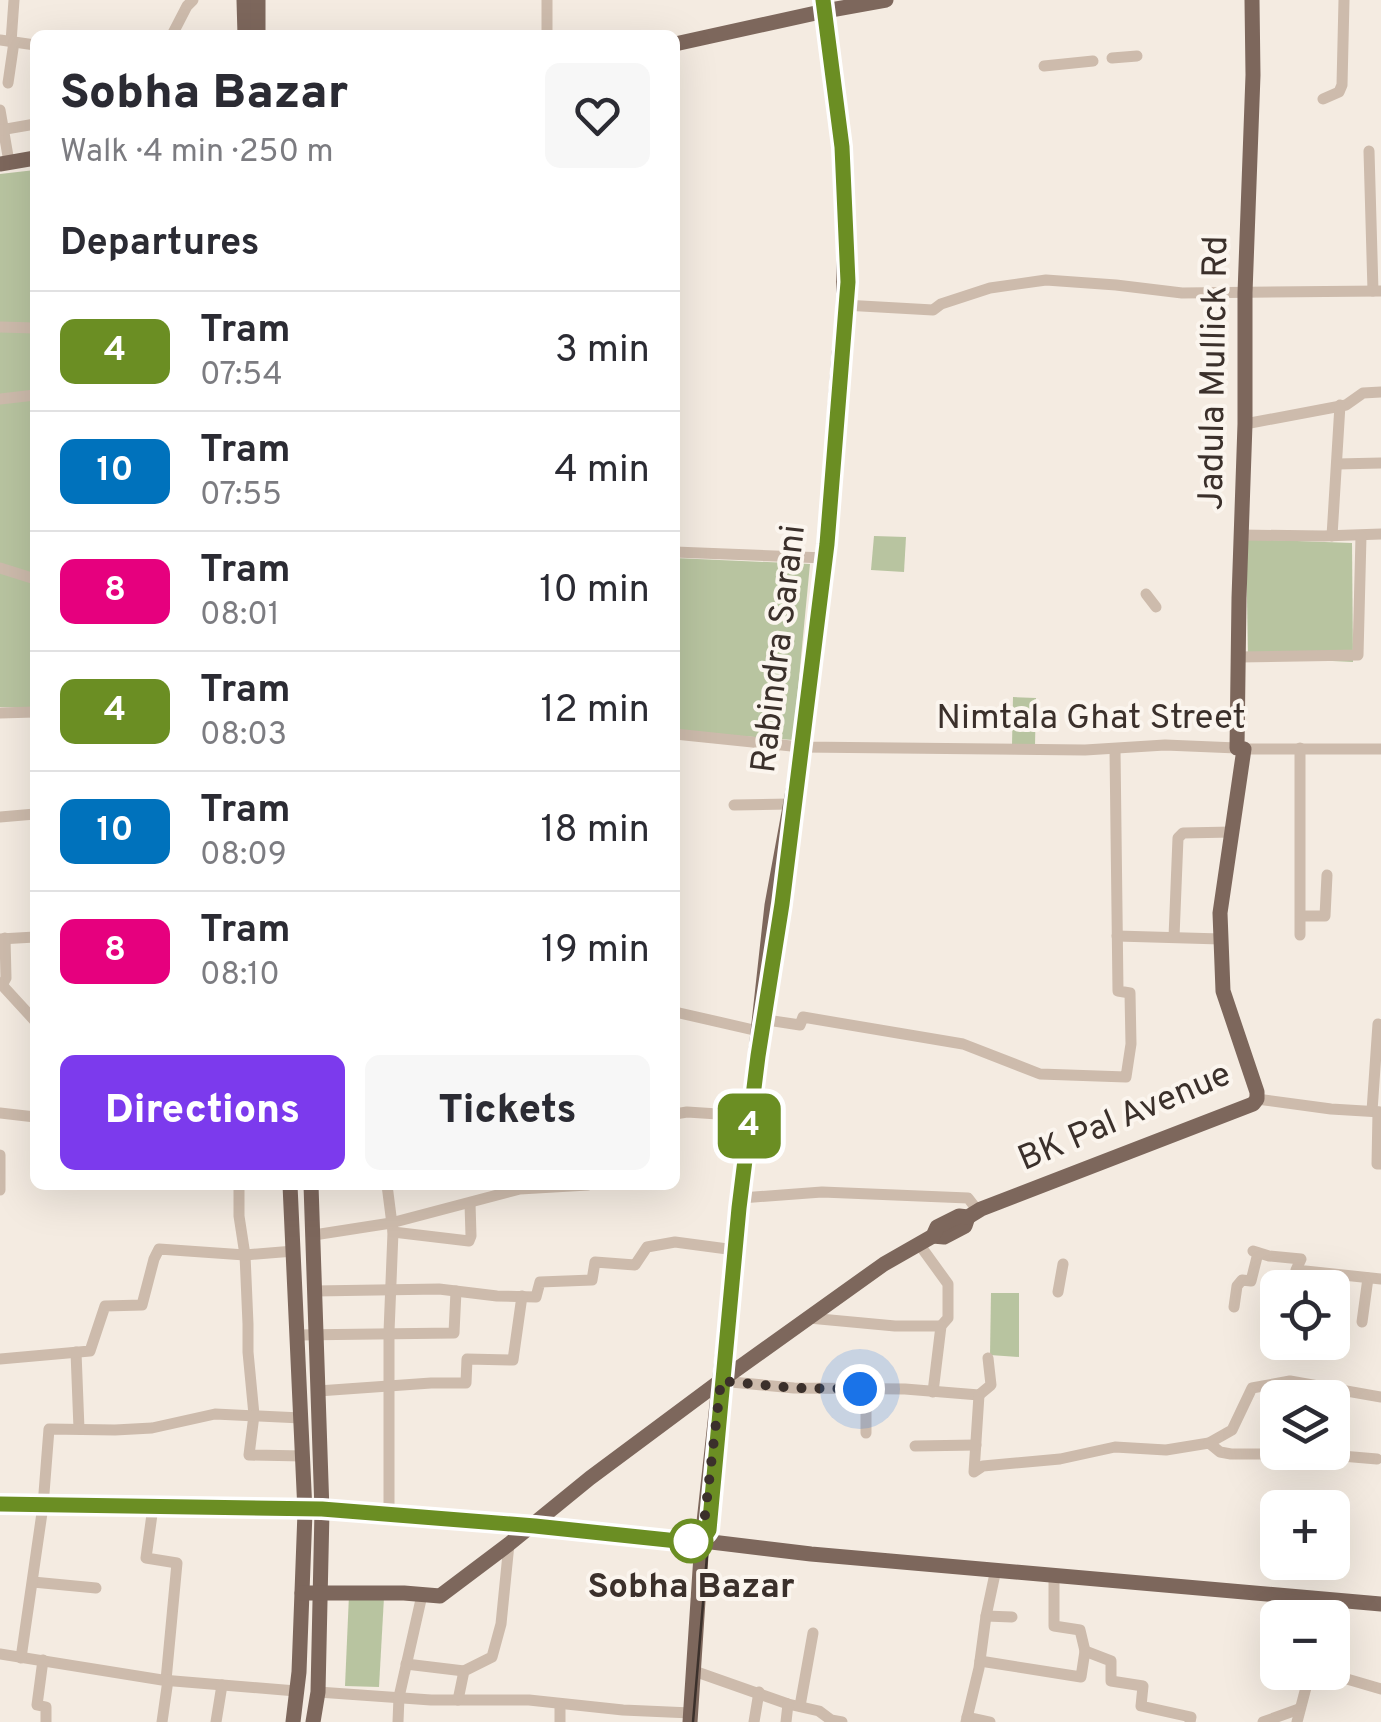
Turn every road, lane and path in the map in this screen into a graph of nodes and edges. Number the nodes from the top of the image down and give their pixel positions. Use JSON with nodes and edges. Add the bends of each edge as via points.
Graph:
{"nodes":[{"id":1,"x":14,"y":0,"type":"edge"},
{"id":2,"x":192,"y":0,"type":"edge"},
{"id":3,"x":244,"y":0,"type":"edge"},
{"id":4,"x":258,"y":0,"type":"edge"},
{"id":5,"x":546,"y":0,"type":"edge"},
{"id":6,"x":886,"y":0,"type":"edge"},
{"id":7,"x":1252,"y":0,"type":"edge"},
{"id":8,"x":1344,"y":0,"type":"edge"},
{"id":9,"x":824,"y":5,"type":"edge"},
{"id":10,"x":175,"y":30,"type":"edge"},
{"id":11,"x":245,"y":30,"type":"edge"},
{"id":12,"x":258,"y":30,"type":"edge"},
{"id":13,"x":548,"y":30,"type":"edge"},
{"id":14,"x":8,"y":41,"type":"edge"},
{"id":15,"x":680,"y":43,"type":"edge"},
{"id":16,"x":1137,"y":56,"type":"dead end"},
{"id":17,"x":1112,"y":58,"type":"dead end"},
{"id":18,"x":1092,"y":61,"type":"dead end"},
{"id":19,"x":1044,"y":66,"type":"dead end"},
{"id":20,"x":8,"y":84,"type":"dead end"},
{"id":21,"x":1323,"y":99,"type":"dead end"},
{"id":22,"x":0,"y":110,"type":"edge"},
{"id":23,"x":30,"y":125,"type":"edge"},
{"id":24,"x":2,"y":130,"type":"edge"},
{"id":25,"x":1369,"y":152,"type":"dead end"},
{"id":26,"x":30,"y":163,"type":"edge"},
{"id":27,"x":3,"y":166,"type":"edge"},
{"id":28,"x":1377,"y":291,"type":"edge"},
{"id":29,"x":1245,"y":293,"type":"junction"},
{"id":30,"x":844,"y":305,"type":"junction"},
{"id":31,"x":0,"y":327,"type":"edge"},
{"id":32,"x":30,"y":328,"type":"edge"},
{"id":33,"x":1381,"y":392,"type":"edge"},
{"id":34,"x":30,"y":396,"type":"edge"},
{"id":35,"x":0,"y":399,"type":"edge"},
{"id":36,"x":1340,"y":405,"type":"junction"},
{"id":37,"x":1245,"y":424,"type":"junction"},
{"id":38,"x":1381,"y":463,"type":"edge"},
{"id":39,"x":1336,"y":464,"type":"junction"},
{"id":40,"x":1381,"y":534,"type":"edge"},
{"id":41,"x":1240,"y":535,"type":"junction"},
{"id":42,"x":1332,"y":536,"type":"junction"},
{"id":43,"x":1361,"y":536,"type":"junction"},
{"id":44,"x":680,"y":552,"type":"edge"},
{"id":45,"x":825,"y":558,"type":"junction"},
{"id":46,"x":0,"y":569,"type":"edge"},
{"id":47,"x":30,"y":578,"type":"edge"},
{"id":48,"x":1238,"y":657,"type":"junction"},
{"id":49,"x":0,"y":712,"type":"edge"},
{"id":50,"x":30,"y":712,"type":"edge"},
{"id":51,"x":680,"y":735,"type":"edge"},
{"id":52,"x":801,"y":747,"type":"junction"},
{"id":53,"x":1300,"y":748,"type":"junction"},
{"id":54,"x":1241,"y":749,"type":"junction"},
{"id":55,"x":1381,"y":749,"type":"edge"},
{"id":56,"x":1115,"y":750,"type":"junction"},
{"id":57,"x":790,"y":804,"type":"junction"},
{"id":58,"x":734,"y":805,"type":"dead end"},
{"id":59,"x":30,"y":815,"type":"edge"},
{"id":60,"x":0,"y":818,"type":"edge"},
{"id":61,"x":1232,"y":832,"type":"junction"},
{"id":62,"x":1328,"y":875,"type":"dead end"},
{"id":63,"x":1300,"y":916,"type":"junction"},
{"id":64,"x":1300,"y":935,"type":"dead end"},
{"id":65,"x":1117,"y":936,"type":"junction"},
{"id":66,"x":30,"y":937,"type":"edge"},
{"id":67,"x":1174,"y":937,"type":"junction"},
{"id":68,"x":2,"y":938,"type":"edge"},
{"id":69,"x":1221,"y":939,"type":"junction"},
{"id":70,"x":1,"y":986,"type":"edge"},
{"id":71,"x":680,"y":1013,"type":"edge"},
{"id":72,"x":30,"y":1016,"type":"edge"},
{"id":73,"x":1378,"y":1024,"type":"dead end"},
{"id":74,"x":759,"y":1025,"type":"junction"},
{"id":75,"x":1257,"y":1099,"type":"junction"},
{"id":76,"x":1377,"y":1112,"type":"edge"},
{"id":77,"x":0,"y":1113,"type":"edge"},
{"id":78,"x":680,"y":1113,"type":"edge"},
{"id":79,"x":750,"y":1116,"type":"junction"},
{"id":80,"x":30,"y":1117,"type":"edge"},
{"id":81,"x":0,"y":1155,"type":"edge"},
{"id":82,"x":1381,"y":1164,"type":"edge"},
{"id":83,"x":0,"y":1190,"type":"edge"},
{"id":84,"x":240,"y":1190,"type":"edge"},
{"id":85,"x":290,"y":1190,"type":"edge"},
{"id":86,"x":311,"y":1190,"type":"edge"},
{"id":87,"x":388,"y":1190,"type":"edge"},
{"id":88,"x":520,"y":1190,"type":"edge"},
{"id":89,"x":741,"y":1198,"type":"junction"},
{"id":90,"x":470,"y":1203,"type":"junction"},
{"id":91,"x":973,"y":1214,"type":"junction"},
{"id":92,"x":392,"y":1228,"type":"junction"},
{"id":93,"x":314,"y":1236,"type":"junction"},
{"id":94,"x":926,"y":1240,"type":"junction"},
{"id":95,"x":735,"y":1250,"type":"junction"},
{"id":96,"x":294,"y":1251,"type":"junction"},
{"id":97,"x":245,"y":1255,"type":"junction"},
{"id":98,"x":1064,"y":1264,"type":"dead end"},
{"id":99,"x":1374,"y":1278,"type":"edge"},
{"id":100,"x":392,"y":1289,"type":"junction"},
{"id":101,"x":315,"y":1291,"type":"junction"},
{"id":102,"x":456,"y":1291,"type":"junction"},
{"id":103,"x":1058,"y":1292,"type":"dead end"},
{"id":104,"x":522,"y":1296,"type":"junction"},
{"id":105,"x":1234,"y":1306,"type":"dead end"},
{"id":106,"x":809,"y":1318,"type":"junction"},
{"id":107,"x":1362,"y":1322,"type":"dead end"},
{"id":108,"x":941,"y":1326,"type":"junction"},
{"id":109,"x":389,"y":1332,"type":"junction"},
{"id":110,"x":298,"y":1334,"type":"junction"},
{"id":111,"x":316,"y":1334,"type":"junction"},
{"id":112,"x":76,"y":1352,"type":"junction"},
{"id":113,"x":988,"y":1358,"type":"dead end"},
{"id":114,"x":0,"y":1359,"type":"edge"},
{"id":115,"x":721,"y":1381,"type":"junction"},
{"id":116,"x":390,"y":1386,"type":"junction"},
{"id":117,"x":866,"y":1389,"type":"junction"},
{"id":118,"x":318,"y":1391,"type":"junction"},
{"id":119,"x":933,"y":1392,"type":"junction"},
{"id":120,"x":979,"y":1395,"type":"junction"},
{"id":121,"x":1381,"y":1397,"type":"edge"},
{"id":122,"x":254,"y":1414,"type":"junction"},
{"id":123,"x":301,"y":1418,"type":"junction"},
{"id":124,"x":78,"y":1429,"type":"junction"},
{"id":125,"x":866,"y":1433,"type":"dead end"},
{"id":126,"x":1209,"y":1443,"type":"junction"},
{"id":127,"x":976,"y":1444,"type":"junction"},
{"id":128,"x":915,"y":1446,"type":"dead end"},
{"id":129,"x":303,"y":1456,"type":"junction"},
{"id":130,"x":1377,"y":1459,"type":"dead end"},
{"id":131,"x":0,"y":1506,"type":"edge"},
{"id":132,"x":44,"y":1506,"type":"junction"},
{"id":133,"x":153,"y":1507,"type":"junction"},
{"id":134,"x":314,"y":1510,"type":"junction"},
{"id":135,"x":389,"y":1515,"type":"junction"},
{"id":136,"x":528,"y":1527,"type":"junction"},
{"id":137,"x":702,"y":1540,"type":"junction"},
{"id":138,"x":509,"y":1544,"type":"junction"},
{"id":139,"x":996,"y":1569,"type":"junction"},
{"id":140,"x":1054,"y":1574,"type":"junction"},
{"id":141,"x":33,"y":1582,"type":"junction"},
{"id":142,"x":96,"y":1588,"type":"dead end"},
{"id":143,"x":302,"y":1592,"type":"junction"},
{"id":144,"x":320,"y":1593,"type":"junction"},
{"id":145,"x":422,"y":1594,"type":"junction"},
{"id":146,"x":1323,"y":1598,"type":"joint"},
{"id":147,"x":1381,"y":1604,"type":"edge"},
{"id":148,"x":986,"y":1616,"type":"junction"},
{"id":149,"x":1012,"y":1617,"type":"dead end"},
{"id":150,"x":812,"y":1634,"type":"dead end"},
{"id":151,"x":1085,"y":1652,"type":"junction"},
{"id":152,"x":0,"y":1654,"type":"edge"},
{"id":153,"x":22,"y":1658,"type":"junction"},
{"id":154,"x":42,"y":1660,"type":"junction"},
{"id":155,"x":980,"y":1662,"type":"junction"},
{"id":156,"x":406,"y":1664,"type":"junction"},
{"id":157,"x":464,"y":1670,"type":"junction"},
{"id":158,"x":694,"y":1671,"type":"junction"},
{"id":159,"x":167,"y":1680,"type":"junction"},
{"id":160,"x":1350,"y":1680,"type":"edge"},
{"id":161,"x":222,"y":1684,"type":"junction"},
{"id":162,"x":1381,"y":1689,"type":"edge"},
{"id":163,"x":1305,"y":1690,"type":"edge"},
{"id":164,"x":296,"y":1691,"type":"junction"},
{"id":165,"x":318,"y":1692,"type":"junction"},
{"id":166,"x":759,"y":1692,"type":"junction"},
{"id":167,"x":399,"y":1697,"type":"junction"},
{"id":168,"x":458,"y":1700,"type":"junction"},
{"id":169,"x":560,"y":1704,"type":"junction"},
{"id":170,"x":800,"y":1710,"type":"edge"},
{"id":171,"x":620,"y":1716,"type":"edge"},
{"id":172,"x":1298,"y":1716,"type":"edge"},
{"id":173,"x":691,"y":1718,"type":"edge"},
{"id":174,"x":966,"y":1719,"type":"edge"},
{"id":175,"x":46,"y":1722,"type":"edge"},
{"id":176,"x":162,"y":1722,"type":"edge"},
{"id":177,"x":216,"y":1722,"type":"edge"},
{"id":178,"x":293,"y":1722,"type":"edge"},
{"id":179,"x":313,"y":1722,"type":"edge"},
{"id":180,"x":398,"y":1722,"type":"edge"},
{"id":181,"x":560,"y":1722,"type":"edge"},
{"id":182,"x":754,"y":1722,"type":"edge"},
{"id":183,"x":786,"y":1722,"type":"edge"},
{"id":184,"x":842,"y":1722,"type":"edge"},
{"id":185,"x":990,"y":1722,"type":"edge"},
{"id":186,"x":1190,"y":1722,"type":"edge"},
{"id":187,"x":1263,"y":1722,"type":"edge"}],
"edges":[{"from":1,"to":14,"type":"street"},
{"from":2,"to":10,"type":"street"},
{"from":3,"to":11,"type":"main road"},
{"from":4,"to":12,"type":"main road"},
{"from":5,"to":13,"type":"street"},
{"from":6,"to":9,"type":"main road"},
{"from":7,"to":29,"type":"main road","name":"Jadula Mullick Rd"},
{"from":8,"to":21,"type":"street","via":[[1342,85]]},
{"from":9,"to":15,"type":"main road"},
{"from":9,"to":30,"type":"main road","name":"Rabindra Sarani","via":[[845,180]]},
{"from":14,"to":20,"type":"street"},
{"from":16,"to":17,"type":"street"},
{"from":18,"to":19,"type":"street"},
{"from":22,"to":24,"type":"street"},
{"from":23,"to":24,"type":"street"},
{"from":24,"to":27,"type":"street"},
{"from":25,"to":28,"type":"street"},
{"from":26,"to":27,"type":"main road"},
{"from":28,"to":29,"type":"street"},
{"from":29,"to":30,"type":"street","via":[[1046,280],[990,288],[932,310]]},
{"from":29,"to":37,"type":"main road","name":"Jadula Mullick Rd"},
{"from":30,"to":45,"type":"main road","name":"Rabindra Sarani"},
{"from":31,"to":32,"type":"street"},
{"from":33,"to":36,"type":"street"},
{"from":34,"to":35,"type":"street"},
{"from":36,"to":37,"type":"street"},
{"from":36,"to":39,"type":"street"},
{"from":37,"to":41,"type":"main road","name":"Jadula Mullick Rd"},
{"from":38,"to":39,"type":"street"},
{"from":39,"to":42,"type":"street"},
{"from":40,"to":43,"type":"street"},
{"from":41,"to":42,"type":"street"},
{"from":41,"to":48,"type":"main road","name":"Jadula Mullick Rd"},
{"from":42,"to":43,"type":"street"},
{"from":43,"to":48,"type":"street","via":[[1358,655]]},
{"from":44,"to":45,"type":"street"},
{"from":45,"to":52,"type":"main road","name":"Rabindra Sarani"},
{"from":46,"to":47,"type":"street"},
{"from":48,"to":54,"type":"main road","name":"Jadula Mullick Rd"},
{"from":49,"to":50,"type":"street"},
{"from":51,"to":52,"type":"street","name":"Nimtala Ghat Street"},
{"from":52,"to":56,"type":"street","name":"Nimtala Ghat Street"},
{"from":52,"to":57,"type":"main road","name":"Rabindra Sarani"},
{"from":53,"to":54,"type":"street","name":"Nimtala Ghat Street"},
{"from":53,"to":55,"type":"street","name":"Nimtala Ghat Street"},
{"from":53,"to":63,"type":"street"},
{"from":54,"to":56,"type":"street","name":"Nimtala Ghat Street"},
{"from":54,"to":61,"type":"main road","name":"BK Pal Avenue"},
{"from":56,"to":65,"type":"street"},
{"from":57,"to":58,"type":"street"},
{"from":57,"to":74,"type":"main road","name":"Rabindra Sarani"},
{"from":59,"to":60,"type":"street"},
{"from":61,"to":67,"type":"street","via":[[1178,838]]},
{"from":61,"to":69,"type":"main road","name":"BK Pal Avenue"},
{"from":62,"to":63,"type":"street","via":[[1325,916]]},
{"from":63,"to":64,"type":"street"},
{"from":65,"to":67,"type":"street"},
{"from":65,"to":74,"type":"street","via":[[1118,991],[1130,993],[1126,1077],[1040,1074],[963,1044],[803,1017],[800,1026]]},
{"from":66,"to":68,"type":"street"},
{"from":67,"to":69,"type":"street"},
{"from":68,"to":70,"type":"street"},
{"from":69,"to":75,"type":"main road","name":"BK Pal Avenue","via":[[1224,991]]},
{"from":70,"to":72,"type":"street"},
{"from":71,"to":74,"type":"street"},
{"from":73,"to":76,"type":"street"},
{"from":74,"to":79,"type":"main road","name":"Rabindra Sarani"},
{"from":75,"to":76,"type":"street"},
{"from":75,"to":91,"type":"main road","name":"BK Pal Avenue"},
{"from":76,"to":82,"type":"street"},
{"from":77,"to":80,"type":"street"},
{"from":78,"to":79,"type":"street"},
{"from":79,"to":89,"type":"main road","name":"Rabindra Sarani"},
{"from":81,"to":83,"type":"street"},
{"from":84,"to":97,"type":"street"},
{"from":85,"to":96,"type":"main road"},
{"from":86,"to":93,"type":"main road"},
{"from":87,"to":92,"type":"street"},
{"from":88,"to":90,"type":"street"},
{"from":89,"to":91,"type":"street","via":[[822,1192],[968,1198]]},
{"from":89,"to":95,"type":"main road","name":"Rabindra Sarani"},
{"from":90,"to":92,"type":"street"},
{"from":90,"to":92,"type":"street","via":[[468,1242]]},
{"from":91,"to":94,"type":"main road","name":"BK Pal Avenue","via":[[937,1227]]},
{"from":92,"to":93,"type":"street"},
{"from":92,"to":100,"type":"street"},
{"from":93,"to":101,"type":"main road"},
{"from":94,"to":106,"type":"main road","name":"BK Pal Avenue"},
{"from":94,"to":108,"type":"street","via":[[948,1284],[948,1318]]},
{"from":95,"to":104,"type":"street","via":[[676,1242],[647,1246],[635,1265],[596,1262],[592,1280],[540,1282],[536,1297]]},
{"from":95,"to":115,"type":"main road","name":"Rabindra Sarani"},
{"from":96,"to":97,"type":"street"},
{"from":96,"to":110,"type":"main road"},
{"from":97,"to":112,"type":"street","via":[[159,1249],[142,1304],[105,1306],[90,1351]]},
{"from":97,"to":122,"type":"street"},
{"from":98,"to":103,"type":"street"},
{"from":99,"to":105,"type":"street","via":[[1296,1270],[1300,1259],[1256,1252],[1250,1281],[1238,1286]]},
{"from":99,"to":107,"type":"street"},
{"from":100,"to":101,"type":"street"},
{"from":100,"to":102,"type":"street"},
{"from":100,"to":109,"type":"street"},
{"from":101,"to":111,"type":"main road"},
{"from":102,"to":104,"type":"street"},
{"from":102,"to":109,"type":"street","via":[[454,1334]]},
{"from":104,"to":116,"type":"street","via":[[513,1360],[467,1359],[466,1383]]},
{"from":106,"to":108,"type":"street"},
{"from":106,"to":115,"type":"main road","name":"BK Pal Avenue"},
{"from":108,"to":119,"type":"street"},
{"from":109,"to":111,"type":"street"},
{"from":109,"to":116,"type":"street"},
{"from":110,"to":111,"type":"street"},
{"from":110,"to":123,"type":"main road"},
{"from":111,"to":118,"type":"main road"},
{"from":112,"to":114,"type":"street"},
{"from":112,"to":124,"type":"street"},
{"from":113,"to":120,"type":"street","via":[[992,1384]]},
{"from":115,"to":117,"type":"street"},
{"from":115,"to":136,"type":"main road","name":"BK Pal Avenue"},
{"from":115,"to":137,"type":"main road","name":"Rabindra Sarani"},
{"from":116,"to":118,"type":"street"},
{"from":116,"to":135,"type":"street"},
{"from":117,"to":119,"type":"street"},
{"from":117,"to":125,"type":"street"},
{"from":118,"to":134,"type":"main road"},
{"from":119,"to":120,"type":"street"},
{"from":120,"to":127,"type":"street"},
{"from":121,"to":126,"type":"street","via":[[1290,1381],[1252,1388],[1232,1430]]},
{"from":122,"to":123,"type":"street"},
{"from":122,"to":124,"type":"street","via":[[215,1414],[152,1428]]},
{"from":122,"to":129,"type":"street","via":[[249,1455]]},
{"from":123,"to":129,"type":"main road"},
{"from":124,"to":132,"type":"street","via":[[48,1429]]},
{"from":126,"to":127,"type":"street","via":[[1166,1450],[1114,1447],[974,1472]]},
{"from":126,"to":130,"type":"street","via":[[1232,1454]]},
{"from":127,"to":128,"type":"street"},
{"from":129,"to":134,"type":"main road"},
{"from":131,"to":132,"type":"main road"},
{"from":132,"to":133,"type":"main road"},
{"from":132,"to":141,"type":"street"},
{"from":133,"to":134,"type":"main road"},
{"from":133,"to":159,"type":"street","via":[[146,1558],[177,1563]]},
{"from":134,"to":135,"type":"main road"},
{"from":134,"to":143,"type":"main road"},
{"from":134,"to":144,"type":"main road"},
{"from":135,"to":136,"type":"main road"},
{"from":136,"to":137,"type":"main road"},
{"from":136,"to":138,"type":"main road","name":"BK Pal Avenue"},
{"from":137,"to":139,"type":"main road"},
{"from":137,"to":158,"type":"main road","name":"Rabindra Sarani"},
{"from":138,"to":145,"type":"main road","name":"BK Pal Avenue","via":[[440,1596]]},
{"from":138,"to":157,"type":"street","via":[[492,1657]]},
{"from":139,"to":140,"type":"main road"},
{"from":139,"to":148,"type":"street"},
{"from":140,"to":146,"type":"main road"},
{"from":140,"to":151,"type":"street","via":[[1054,1626],[1080,1630]]},
{"from":141,"to":142,"type":"street"},
{"from":141,"to":153,"type":"street"},
{"from":143,"to":144,"type":"main road","name":"BK Pal Avenue"},
{"from":143,"to":164,"type":"main road"},
{"from":144,"to":145,"type":"main road","name":"BK Pal Avenue"},
{"from":144,"to":165,"type":"main road"},
{"from":145,"to":156,"type":"street"},
{"from":146,"to":147,"type":"main road"},
{"from":148,"to":149,"type":"street"},
{"from":148,"to":155,"type":"street"},
{"from":150,"to":170,"type":"street"},
{"from":151,"to":155,"type":"street","via":[[1081,1676]]},
{"from":151,"to":186,"type":"street","via":[[1111,1660],[1111,1681],[1144,1686],[1141,1706],[1191,1717]]},
{"from":152,"to":153,"type":"street"},
{"from":153,"to":154,"type":"street"},
{"from":154,"to":159,"type":"street"},
{"from":154,"to":175,"type":"street","via":[[37,1705],[46,1707]]},
{"from":155,"to":174,"type":"street"},
{"from":156,"to":157,"type":"street"},
{"from":156,"to":167,"type":"street"},
{"from":157,"to":168,"type":"street"},
{"from":158,"to":166,"type":"street"},
{"from":158,"to":173,"type":"main road","name":"Rabindra Sarani"},
{"from":159,"to":161,"type":"street"},
{"from":159,"to":176,"type":"street"},
{"from":160,"to":162,"type":"street"},
{"from":161,"to":164,"type":"street"},
{"from":161,"to":177,"type":"street"},
{"from":163,"to":172,"type":"street"},
{"from":164,"to":178,"type":"main road"},
{"from":165,"to":167,"type":"street"},
{"from":165,"to":179,"type":"main road"},
{"from":166,"to":170,"type":"street"},
{"from":166,"to":182,"type":"street"},
{"from":167,"to":168,"type":"street"},
{"from":167,"to":180,"type":"street"},
{"from":168,"to":169,"type":"street"},
{"from":169,"to":171,"type":"street"},
{"from":169,"to":181,"type":"street"},
{"from":170,"to":183,"type":"street"},
{"from":170,"to":184,"type":"street"},
{"from":171,"to":173,"type":"street"},
{"from":172,"to":187,"type":"street"},
{"from":174,"to":185,"type":"street"}]}
